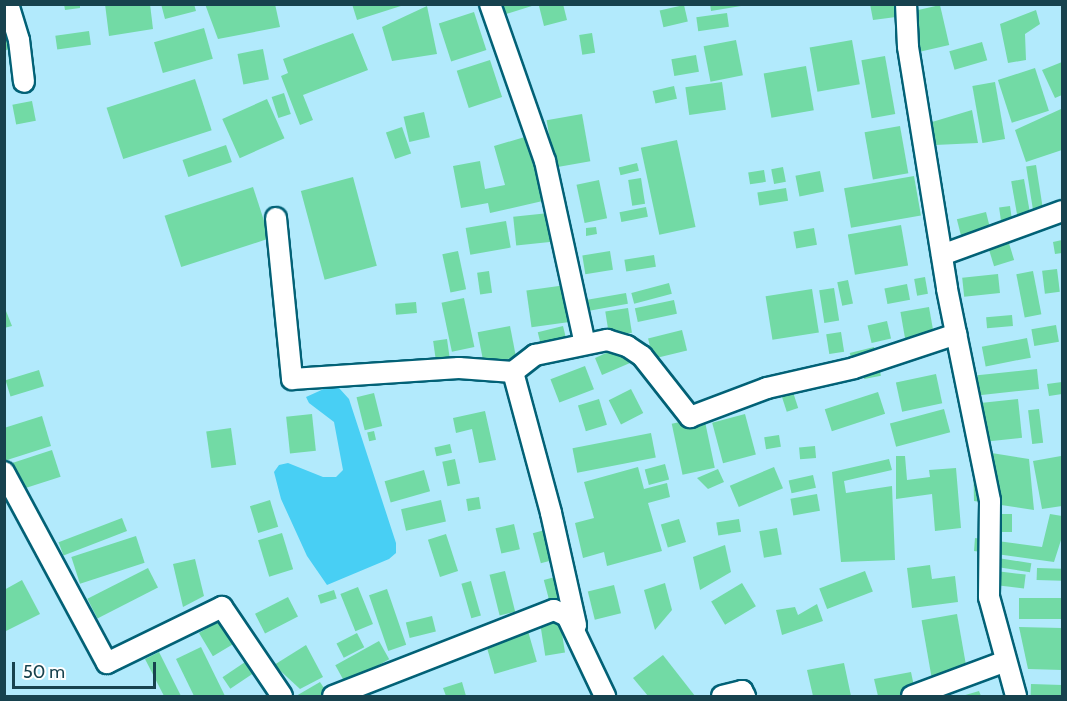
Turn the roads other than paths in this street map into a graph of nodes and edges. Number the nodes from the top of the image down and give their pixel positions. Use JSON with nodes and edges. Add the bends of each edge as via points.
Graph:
{"nodes":[{"id":1,"x":8,"y":4,"type":"edge"},
{"id":2,"x":490,"y":4,"type":"edge"},
{"id":3,"x":906,"y":4,"type":"edge"},
{"id":4,"x":24,"y":82,"type":"dead end"},
{"id":5,"x":1062,"y":211,"type":"edge"},
{"id":6,"x":276,"y":218,"type":"dead end"},
{"id":7,"x":942,"y":255,"type":"junction"},
{"id":8,"x":956,"y":334,"type":"junction"},
{"id":9,"x":585,"y":344,"type":"junction"},
{"id":10,"x":513,"y":372,"type":"junction"},
{"id":11,"x":4,"y":472,"type":"edge"},
{"id":12,"x":579,"y":642,"type":"junction"},
{"id":13,"x":1006,"y":661,"type":"junction"},
{"id":14,"x":282,"y":696,"type":"edge"},
{"id":15,"x":333,"y":696,"type":"edge"},
{"id":16,"x":605,"y":696,"type":"edge"},
{"id":17,"x":722,"y":696,"type":"edge"},
{"id":18,"x":745,"y":696,"type":"edge"},
{"id":19,"x":912,"y":696,"type":"edge"},
{"id":20,"x":1016,"y":696,"type":"edge"}],
"edges":[{"from":1,"to":4,"type":"street","via":[[19,40]]},
{"from":2,"to":9,"type":"street","via":[[545,161]]},
{"from":3,"to":7,"type":"street","via":[[908,47]]},
{"from":5,"to":7,"type":"street"},
{"from":6,"to":10,"type":"street","via":[[292,379],[459,368]]},
{"from":7,"to":8,"type":"street"},
{"from":8,"to":9,"type":"street","via":[[854,368],[766,387],[690,417],[642,356],[607,340]]},
{"from":8,"to":13,"type":"street","via":[[990,501],[989,597]]},
{"from":9,"to":10,"type":"street","via":[[535,355]]},
{"from":10,"to":12,"type":"street","via":[[551,513]]},
{"from":11,"to":14,"type":"street","via":[[107,663],[222,607]]},
{"from":12,"to":15,"type":"street","via":[[567,616],[554,610]]},
{"from":12,"to":16,"type":"street"},
{"from":13,"to":19,"type":"street"},
{"from":13,"to":20,"type":"street"},
{"from":17,"to":18,"type":"street","via":[[742,691]]}]}
